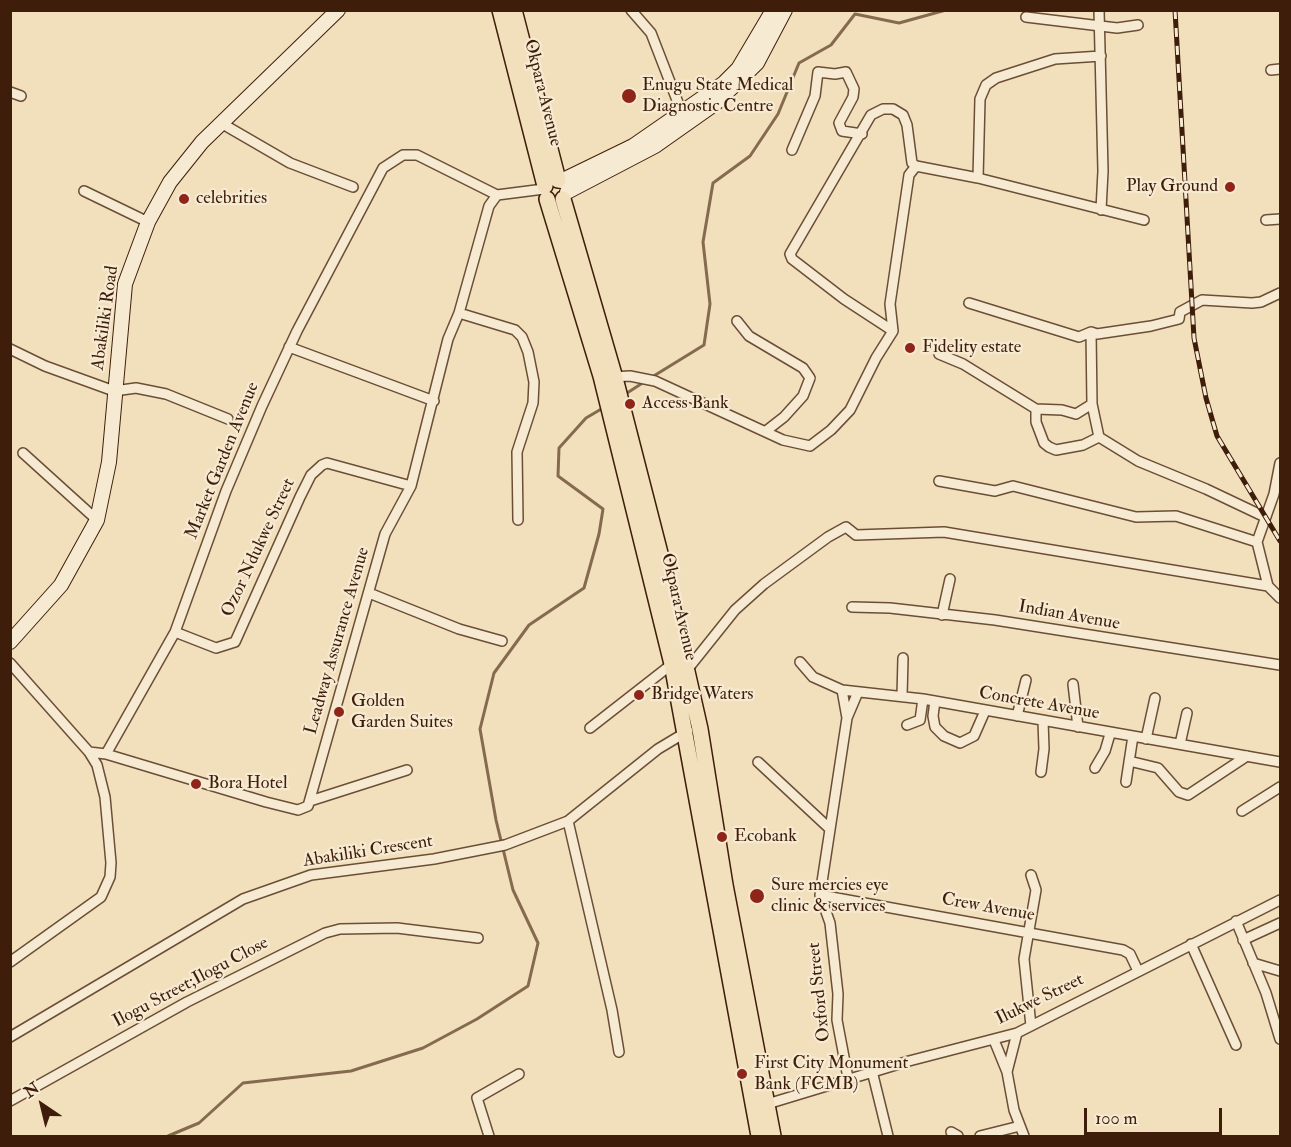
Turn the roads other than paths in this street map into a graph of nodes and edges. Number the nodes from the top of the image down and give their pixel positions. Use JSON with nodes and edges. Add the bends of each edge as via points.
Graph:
{"nodes":[{"id":1,"x":338,"y":10,"type":"edge"},
{"id":2,"x":500,"y":10,"type":"edge"},
{"id":3,"x":514,"y":10,"type":"edge"},
{"id":4,"x":631,"y":10,"type":"edge"},
{"id":5,"x":773,"y":10,"type":"edge"},
{"id":6,"x":785,"y":10,"type":"edge"},
{"id":7,"x":1099,"y":10,"type":"edge"},
{"id":8,"x":1026,"y":17,"type":"dead end"},
{"id":9,"x":1099,"y":26,"type":"junction"},
{"id":10,"x":1138,"y":26,"type":"dead end"},
{"id":11,"x":1101,"y":56,"type":"junction"},
{"id":12,"x":10,"y":92,"type":"edge"},
{"id":13,"x":21,"y":96,"type":"dead end"},
{"id":14,"x":682,"y":113,"type":"junction"},
{"id":15,"x":221,"y":123,"type":"junction"},
{"id":16,"x":862,"y":134,"type":"junction"},
{"id":17,"x":792,"y":150,"type":"dead end"},
{"id":18,"x":916,"y":166,"type":"junction"},
{"id":19,"x":978,"y":178,"type":"junction"},
{"id":20,"x":353,"y":187,"type":"dead end"},
{"id":21,"x":555,"y":189,"type":"junction"},
{"id":22,"x":84,"y":191,"type":"dead end"},
{"id":23,"x":497,"y":195,"type":"junction"},
{"id":24,"x":1101,"y":210,"type":"junction"},
{"id":25,"x":1281,"y":219,"type":"edge"},
{"id":26,"x":1144,"y":220,"type":"dead end"},
{"id":27,"x":1266,"y":220,"type":"dead end"},
{"id":28,"x":147,"y":222,"type":"junction"},
{"id":29,"x":1281,"y":293,"type":"edge"},
{"id":30,"x":969,"y":303,"type":"dead end"},
{"id":31,"x":459,"y":313,"type":"junction"},
{"id":32,"x":737,"y":321,"type":"dead end"},
{"id":33,"x":893,"y":331,"type":"junction"},
{"id":34,"x":1091,"y":332,"type":"junction"},
{"id":35,"x":289,"y":347,"type":"junction"},
{"id":36,"x":10,"y":349,"type":"edge"},
{"id":37,"x":939,"y":354,"type":"dead end"},
{"id":38,"x":114,"y":390,"type":"junction"},
{"id":39,"x":612,"y":393,"type":"junction"},
{"id":40,"x":434,"y":401,"type":"junction"},
{"id":41,"x":1092,"y":404,"type":"junction"},
{"id":42,"x":1036,"y":409,"type":"junction"},
{"id":43,"x":228,"y":419,"type":"dead end"},
{"id":44,"x":766,"y":431,"type":"junction"},
{"id":45,"x":1099,"y":437,"type":"junction"},
{"id":46,"x":22,"y":453,"type":"dead end"},
{"id":47,"x":1281,"y":463,"type":"edge"},
{"id":48,"x":939,"y":481,"type":"dead end"},
{"id":49,"x":411,"y":486,"type":"junction"},
{"id":50,"x":1265,"y":517,"type":"junction"},
{"id":51,"x":97,"y":520,"type":"junction"},
{"id":52,"x":518,"y":520,"type":"dead end"},
{"id":53,"x":1257,"y":542,"type":"junction"},
{"id":54,"x":950,"y":579,"type":"dead end"},
{"id":55,"x":1268,"y":586,"type":"junction"},
{"id":56,"x":369,"y":593,"type":"junction"},
{"id":57,"x":1281,"y":598,"type":"edge"},
{"id":58,"x":852,"y":607,"type":"dead end"},
{"id":59,"x":942,"y":615,"type":"junction"},
{"id":60,"x":175,"y":632,"type":"junction"},
{"id":61,"x":502,"y":641,"type":"dead end"},
{"id":62,"x":10,"y":642,"type":"edge"},
{"id":63,"x":903,"y":658,"type":"dead end"},
{"id":64,"x":800,"y":662,"type":"dead end"},
{"id":65,"x":10,"y":663,"type":"edge"},
{"id":66,"x":672,"y":664,"type":"junction"},
{"id":67,"x":1281,"y":665,"type":"edge"},
{"id":68,"x":687,"y":670,"type":"junction"},
{"id":69,"x":1026,"y":680,"type":"dead end"},
{"id":70,"x":1073,"y":684,"type":"dead end"},
{"id":71,"x":683,"y":688,"type":"junction"},
{"id":72,"x":842,"y":690,"type":"junction"},
{"id":73,"x":858,"y":692,"type":"junction"},
{"id":74,"x":902,"y":696,"type":"junction"},
{"id":75,"x":1155,"y":698,"type":"dead end"},
{"id":76,"x":923,"y":699,"type":"junction"},
{"id":77,"x":935,"y":701,"type":"junction"},
{"id":78,"x":985,"y":711,"type":"junction"},
{"id":79,"x":1187,"y":713,"type":"dead end"},
{"id":80,"x":1017,"y":716,"type":"junction"},
{"id":81,"x":847,"y":718,"type":"junction"},
{"id":82,"x":1043,"y":721,"type":"junction"},
{"id":83,"x":907,"y":725,"type":"dead end"},
{"id":84,"x":1078,"y":727,"type":"junction"},
{"id":85,"x":590,"y":728,"type":"dead end"},
{"id":86,"x":692,"y":730,"type":"junction"},
{"id":87,"x":1110,"y":734,"type":"junction"},
{"id":88,"x":1133,"y":736,"type":"junction"},
{"id":89,"x":1146,"y":739,"type":"junction"},
{"id":90,"x":1180,"y":744,"type":"junction"},
{"id":91,"x":89,"y":752,"type":"junction"},
{"id":92,"x":105,"y":754,"type":"junction"},
{"id":93,"x":1247,"y":756,"type":"junction"},
{"id":94,"x":1129,"y":761,"type":"junction"},
{"id":95,"x":758,"y":762,"type":"dead end"},
{"id":96,"x":1281,"y":762,"type":"edge"},
{"id":97,"x":1095,"y":768,"type":"dead end"},
{"id":98,"x":407,"y":770,"type":"dead end"},
{"id":99,"x":1041,"y":772,"type":"dead end"},
{"id":100,"x":1125,"y":782,"type":"dead end"},
{"id":101,"x":1281,"y":787,"type":"edge"},
{"id":102,"x":307,"y":805,"type":"junction"},
{"id":103,"x":1242,"y":811,"type":"dead end"},
{"id":104,"x":568,"y":821,"type":"junction"},
{"id":105,"x":830,"y":829,"type":"junction"},
{"id":106,"x":1031,"y":875,"type":"dead end"},
{"id":107,"x":820,"y":895,"type":"junction"},
{"id":108,"x":1281,"y":900,"type":"edge"},
{"id":109,"x":1236,"y":921,"type":"junction"},
{"id":110,"x":1281,"y":922,"type":"edge"},
{"id":111,"x":1028,"y":932,"type":"junction"},
{"id":112,"x":478,"y":938,"type":"dead end"},
{"id":113,"x":1243,"y":940,"type":"junction"},
{"id":114,"x":1191,"y":944,"type":"junction"},
{"id":115,"x":10,"y":962,"type":"edge"},
{"id":116,"x":1253,"y":963,"type":"junction"},
{"id":117,"x":1138,"y":970,"type":"junction"},
{"id":118,"x":1281,"y":971,"type":"edge"},
{"id":119,"x":1031,"y":1026,"type":"junction"},
{"id":120,"x":1017,"y":1033,"type":"junction"},
{"id":121,"x":10,"y":1037,"type":"edge"},
{"id":122,"x":1281,"y":1039,"type":"edge"},
{"id":123,"x":994,"y":1040,"type":"junction"},
{"id":124,"x":1236,"y":1045,"type":"dead end"},
{"id":125,"x":619,"y":1052,"type":"dead end"},
{"id":126,"x":872,"y":1071,"type":"junction"},
{"id":127,"x":1007,"y":1072,"type":"junction"},
{"id":128,"x":519,"y":1074,"type":"dead end"},
{"id":129,"x":848,"y":1078,"type":"junction"},
{"id":130,"x":10,"y":1101,"type":"edge"},
{"id":131,"x":760,"y":1105,"type":"junction"},
{"id":132,"x":1020,"y":1126,"type":"junction"},
{"id":133,"x":489,"y":1137,"type":"edge"},
{"id":134,"x":759,"y":1137,"type":"edge"},
{"id":135,"x":773,"y":1137,"type":"edge"},
{"id":136,"x":888,"y":1137,"type":"edge"},
{"id":137,"x":980,"y":1137,"type":"edge"},
{"id":138,"x":1024,"y":1137,"type":"edge"}],
"edges":[{"from":1,"to":15,"type":"main road","name":"Abakiliki Road"},
{"from":2,"to":21,"type":"main road","name":"Okpara Avenue"},
{"from":3,"to":21,"type":"main road","name":"Okpara Avenue"},
{"from":4,"to":14,"type":"street","via":[[651,33]]},
{"from":5,"to":14,"type":"main road","via":[[731,77]]},
{"from":6,"to":21,"type":"main road","via":[[757,63],[716,103],[637,156]]},
{"from":7,"to":9,"type":"street"},
{"from":8,"to":9,"type":"street"},
{"from":9,"to":10,"type":"street"},
{"from":9,"to":11,"type":"street"},
{"from":11,"to":19,"type":"street","via":[[1054,59],[986,85],[980,99]]},
{"from":11,"to":24,"type":"street"},
{"from":12,"to":13,"type":"street"},
{"from":14,"to":21,"type":"main road","via":[[633,146]]},
{"from":15,"to":20,"type":"street","via":[[290,163]]},
{"from":15,"to":28,"type":"main road","name":"Abakiliki Road","via":[[177,171]]},
{"from":16,"to":17,"type":"street","via":[[842,131],[839,123],[853,97],[854,89],[846,72],[818,72],[815,96]]},
{"from":16,"to":18,"type":"street","via":[[872,115],[893,109],[907,125],[912,163]]},
{"from":16,"to":33,"type":"street","via":[[790,254],[844,299]]},
{"from":18,"to":19,"type":"street"},
{"from":18,"to":33,"type":"street","via":[[909,176],[890,304]]},
{"from":19,"to":24,"type":"street"},
{"from":21,"to":23,"type":"street"},
{"from":21,"to":39,"type":"main road","name":"Okpara Avenue"},
{"from":22,"to":28,"type":"street"},
{"from":23,"to":31,"type":"street","name":"Leadway Assurance Avenue","via":[[487,212]]},
{"from":23,"to":35,"type":"street","name":"Market Garden Avenue","via":[[417,155],[403,155],[383,168]]},
{"from":24,"to":26,"type":"street"},
{"from":25,"to":27,"type":"street"},
{"from":28,"to":38,"type":"main road","name":"Abakiliki Road","via":[[125,284]]},
{"from":29,"to":34,"type":"street","via":[[1252,303],[1202,300],[1180,312],[1179,319]]},
{"from":30,"to":34,"type":"street","via":[[1061,333],[1079,337]]},
{"from":31,"to":40,"type":"street","name":"Leadway Assurance Avenue","via":[[448,339]]},
{"from":31,"to":52,"type":"street","via":[[515,330],[528,352],[534,382],[533,403],[517,452]]},
{"from":32,"to":44,"type":"street","via":[[749,336],[803,368],[810,378],[803,396]]},
{"from":33,"to":44,"type":"street","via":[[850,410],[814,444],[793,443]]},
{"from":34,"to":41,"type":"street"},
{"from":35,"to":40,"type":"street"},
{"from":35,"to":60,"type":"street","name":"Market Garden Avenue","via":[[226,491]]},
{"from":36,"to":38,"type":"street"},
{"from":37,"to":42,"type":"street","via":[[963,364]]},
{"from":38,"to":43,"type":"street","via":[[126,387],[166,394]]},
{"from":38,"to":51,"type":"main road","name":"Abakiliki Road","via":[[109,462]]},
{"from":39,"to":44,"type":"street","via":[[641,378],[655,380]]},
{"from":39,"to":66,"type":"main road","name":"Okpara Avenue"},
{"from":39,"to":68,"type":"main road","name":"Okpara Avenue","via":[[662,561]]},
{"from":40,"to":49,"type":"street","name":"Leadway Assurance Avenue"},
{"from":41,"to":42,"type":"street","via":[[1077,414]]},
{"from":41,"to":45,"type":"street"},
{"from":42,"to":45,"type":"street","via":[[1036,422],[1049,447],[1056,450],[1083,446]]},
{"from":45,"to":50,"type":"street","via":[[1138,461]]},
{"from":46,"to":51,"type":"street"},
{"from":47,"to":50,"type":"street"},
{"from":48,"to":53,"type":"street","via":[[995,491],[1013,486],[1136,517],[1176,516]]},
{"from":49,"to":56,"type":"street","name":"Leadway Assurance Avenue","via":[[385,534]]},
{"from":49,"to":60,"type":"street","name":"Ozor Ndukwe Street","via":[[327,463],[322,465],[311,474],[235,642],[216,648]]},
{"from":50,"to":53,"type":"street"},
{"from":51,"to":62,"type":"main road","name":"Abakiliki Road","via":[[61,585]]},
{"from":53,"to":55,"type":"street"},
{"from":54,"to":59,"type":"street"},
{"from":55,"to":57,"type":"street"},
{"from":55,"to":68,"type":"street","via":[[944,532],[856,535],[846,527],[764,584],[735,610]]},
{"from":56,"to":61,"type":"street","via":[[459,629]]},
{"from":56,"to":102,"type":"street","name":"Leadway Assurance Avenue"},
{"from":58,"to":59,"type":"street","name":"Indian Avenue"},
{"from":59,"to":67,"type":"street","name":"Indian Avenue"},
{"from":60,"to":92,"type":"street","name":"Market Garden Avenue"},
{"from":63,"to":74,"type":"street"},
{"from":64,"to":72,"type":"street","name":"Concrete Avenue","via":[[813,677]]},
{"from":65,"to":91,"type":"street"},
{"from":66,"to":71,"type":"main road","name":"Okpara Avenue"},
{"from":66,"to":85,"type":"street"},
{"from":68,"to":71,"type":"main road","name":"Okpara Avenue"},
{"from":69,"to":80,"type":"street"},
{"from":70,"to":84,"type":"street"},
{"from":71,"to":86,"type":"main road","name":"Okpara Avenue"},
{"from":72,"to":73,"type":"street","name":"Concrete Avenue"},
{"from":72,"to":81,"type":"street","name":"Oxford Street"},
{"from":73,"to":74,"type":"street","name":"Concrete Avenue"},
{"from":73,"to":81,"type":"street"},
{"from":74,"to":76,"type":"street","name":"Concrete Avenue"},
{"from":75,"to":89,"type":"street"},
{"from":76,"to":77,"type":"street","name":"Concrete Avenue"},
{"from":76,"to":83,"type":"street","via":[[920,720]]},
{"from":77,"to":78,"type":"street","name":"Concrete Avenue"},
{"from":77,"to":78,"type":"street","via":[[935,727],[944,736],[960,742],[974,736]]},
{"from":78,"to":80,"type":"street","name":"Concrete Avenue"},
{"from":79,"to":90,"type":"street"},
{"from":80,"to":82,"type":"street","name":"Concrete Avenue"},
{"from":81,"to":105,"type":"street","name":"Oxford Street"},
{"from":82,"to":84,"type":"street","name":"Concrete Avenue"},
{"from":82,"to":99,"type":"street"},
{"from":84,"to":87,"type":"street","name":"Concrete Avenue"},
{"from":86,"to":104,"type":"street","name":"Abakiliki Crescent","via":[[658,749]]},
{"from":86,"to":131,"type":"main road","name":"Okpara Avenue"},
{"from":87,"to":88,"type":"street","name":"Concrete Avenue"},
{"from":87,"to":97,"type":"street"},
{"from":88,"to":89,"type":"street","name":"Concrete Avenue"},
{"from":88,"to":94,"type":"street"},
{"from":89,"to":90,"type":"street","name":"Concrete Avenue"},
{"from":90,"to":93,"type":"street","name":"Concrete Avenue"},
{"from":91,"to":92,"type":"street"},
{"from":91,"to":115,"type":"street","via":[[97,765],[105,797],[111,863],[106,888],[92,905]]},
{"from":92,"to":102,"type":"street","via":[[266,802],[298,810]]},
{"from":93,"to":94,"type":"street","via":[[1188,795],[1179,792],[1158,768]]},
{"from":93,"to":96,"type":"street","name":"Concrete Avenue"},
{"from":94,"to":100,"type":"street"},
{"from":95,"to":105,"type":"street"},
{"from":98,"to":102,"type":"street"},
{"from":101,"to":103,"type":"street"},
{"from":104,"to":121,"type":"street","name":"Abakiliki Crescent","via":[[500,846],[311,875],[243,898]]},
{"from":104,"to":125,"type":"street"},
{"from":105,"to":107,"type":"street","name":"Oxford Street"},
{"from":106,"to":111,"type":"street","via":[[1036,890]]},
{"from":107,"to":111,"type":"street","name":"Crew Avenue"},
{"from":107,"to":129,"type":"street","name":"Oxford Street","via":[[830,923],[837,1020]]},
{"from":108,"to":109,"type":"street","name":"Ilukwe Street"},
{"from":109,"to":113,"type":"street"},
{"from":109,"to":114,"type":"street","name":"Ilukwe Street"},
{"from":110,"to":113,"type":"street"},
{"from":111,"to":117,"type":"street","name":"Crew Avenue","via":[[1123,950],[1130,954]]},
{"from":111,"to":119,"type":"street","via":[[1024,959]]},
{"from":112,"to":130,"type":"street","name":"Ilogu Street;Ilogu Close","via":[[397,928],[340,930],[317,936],[187,1002]]},
{"from":113,"to":116,"type":"street"},
{"from":114,"to":117,"type":"street","name":"Ilukwe Street"},
{"from":114,"to":124,"type":"street"},
{"from":116,"to":118,"type":"street"},
{"from":116,"to":122,"type":"street"},
{"from":117,"to":119,"type":"street","name":"Ilukwe Street"},
{"from":119,"to":120,"type":"street","name":"Ilukwe Street"},
{"from":120,"to":123,"type":"street","name":"Ilukwe Street"},
{"from":120,"to":127,"type":"street"},
{"from":123,"to":126,"type":"street","name":"Ilukwe Street"},
{"from":123,"to":127,"type":"street"},
{"from":126,"to":129,"type":"street","name":"Ilukwe Street"},
{"from":126,"to":136,"type":"street"},
{"from":127,"to":132,"type":"street"},
{"from":128,"to":133,"type":"street","via":[[477,1098]]},
{"from":129,"to":131,"type":"street","name":"Ilukwe Street"},
{"from":131,"to":134,"type":"main road","name":"Okpara Avenue"},
{"from":131,"to":135,"type":"main road","name":"Okpara Avenue"},
{"from":132,"to":137,"type":"street"},
{"from":132,"to":138,"type":"street"}]}
